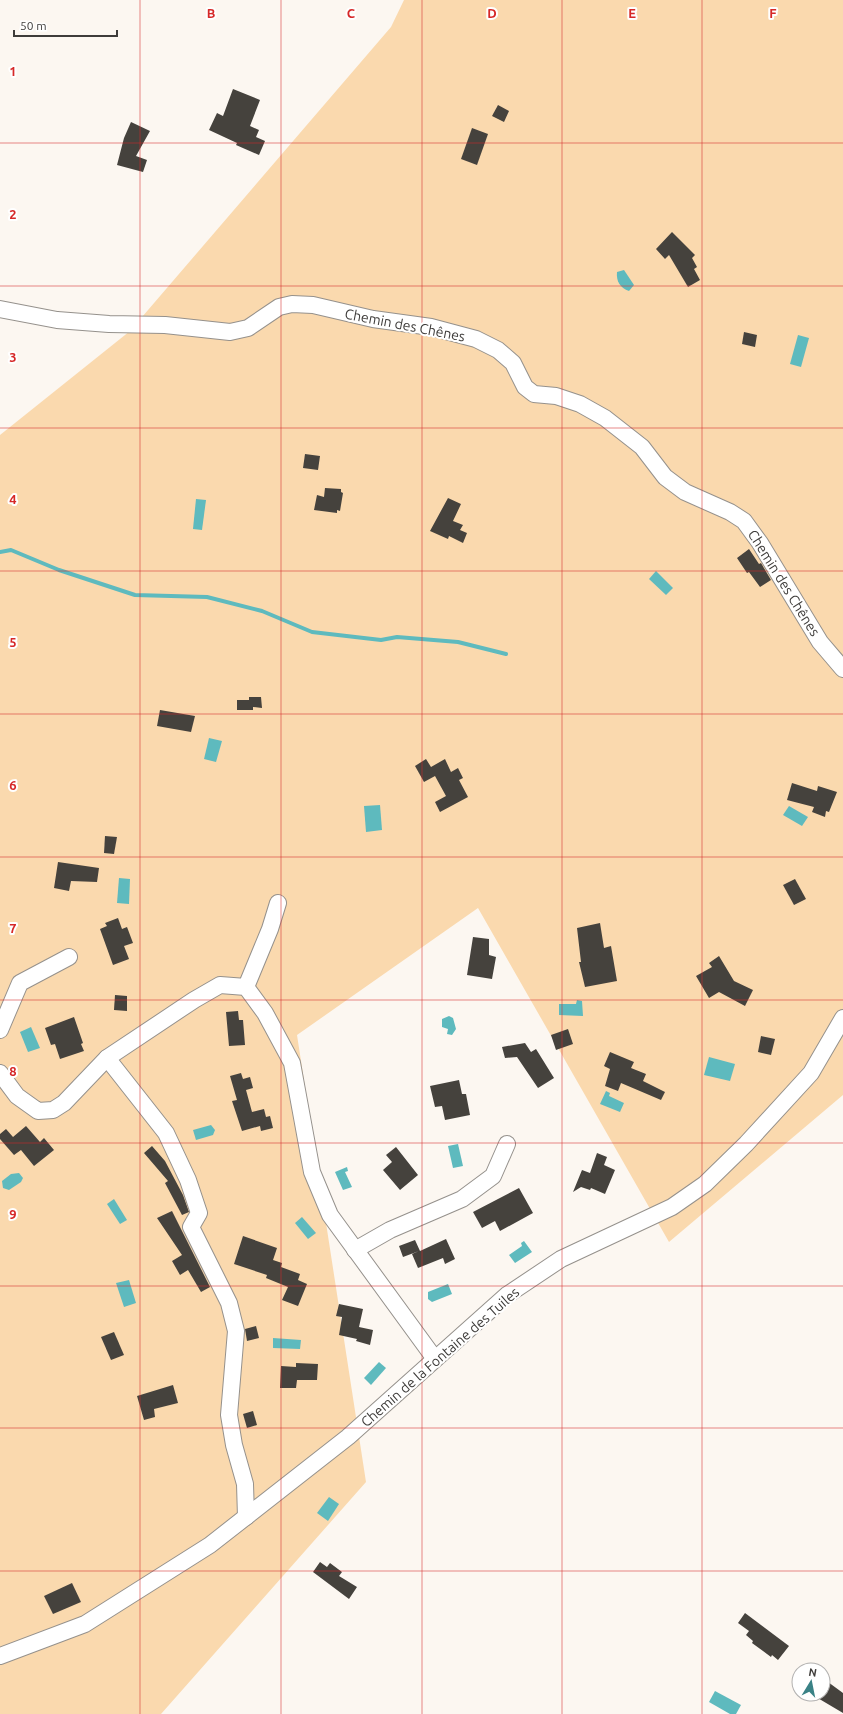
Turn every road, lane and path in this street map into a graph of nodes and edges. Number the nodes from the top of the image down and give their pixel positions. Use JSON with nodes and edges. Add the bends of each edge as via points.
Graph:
{"nodes":[{"id":1,"x":0,"y":309,"type":"edge"},
{"id":2,"x":843,"y":669,"type":"edge"},
{"id":3,"x":278,"y":903,"type":"dead end"},
{"id":4,"x":69,"y":958,"type":"dead end"},
{"id":5,"x":246,"y":986,"type":"junction"},
{"id":6,"x":843,"y":1018,"type":"edge"},
{"id":7,"x":0,"y":1030,"type":"edge"},
{"id":8,"x":107,"y":1058,"type":"junction"},
{"id":9,"x":0,"y":1073,"type":"edge"},
{"id":10,"x":507,"y":1144,"type":"dead end"},
{"id":11,"x":355,"y":1250,"type":"junction"},
{"id":12,"x":435,"y":1359,"type":"junction"},
{"id":13,"x":246,"y":1517,"type":"junction"},
{"id":14,"x":0,"y":1656,"type":"edge"}],
"edges":[{"from":1,"to":2,"type":"street","name":"Chemin des Chênes","via":[[57,320],[165,325],[230,332],[248,328],[279,307],[292,304],[313,305],[372,319],[432,327],[476,339],[498,350],[512,363],[525,387],[534,394],[556,396],[580,404],[605,418],[642,447],[665,477],[685,492],[744,521],[820,642]]},
{"from":3,"to":5,"type":"street","via":[[270,930]]},
{"from":4,"to":7,"type":"street","via":[[20,983]]},
{"from":5,"to":8,"type":"street","via":[[220,985]]},
{"from":5,"to":11,"type":"street","via":[[292,1063],[312,1172],[330,1216]]},
{"from":6,"to":12,"type":"street","name":"Chemin de la Fontaine des Tuiles","via":[[811,1073],[746,1144],[705,1184],[672,1207],[561,1259],[507,1295]]},
{"from":8,"to":9,"type":"street","via":[[64,1103],[53,1110],[38,1111],[17,1096]]},
{"from":8,"to":13,"type":"street","via":[[166,1133],[188,1180],[199,1213],[191,1227],[229,1304],[236,1331],[229,1415],[245,1484]]},
{"from":10,"to":11,"type":"street","via":[[493,1176],[462,1199],[390,1230]]},
{"from":11,"to":12,"type":"street"},
{"from":12,"to":13,"type":"street","name":"Chemin de la Fontaine des Tuiles","via":[[348,1437]]},
{"from":13,"to":14,"type":"street","name":"Chemin de la Fontaine des Tuiles","via":[[210,1545],[85,1624]]}]}
